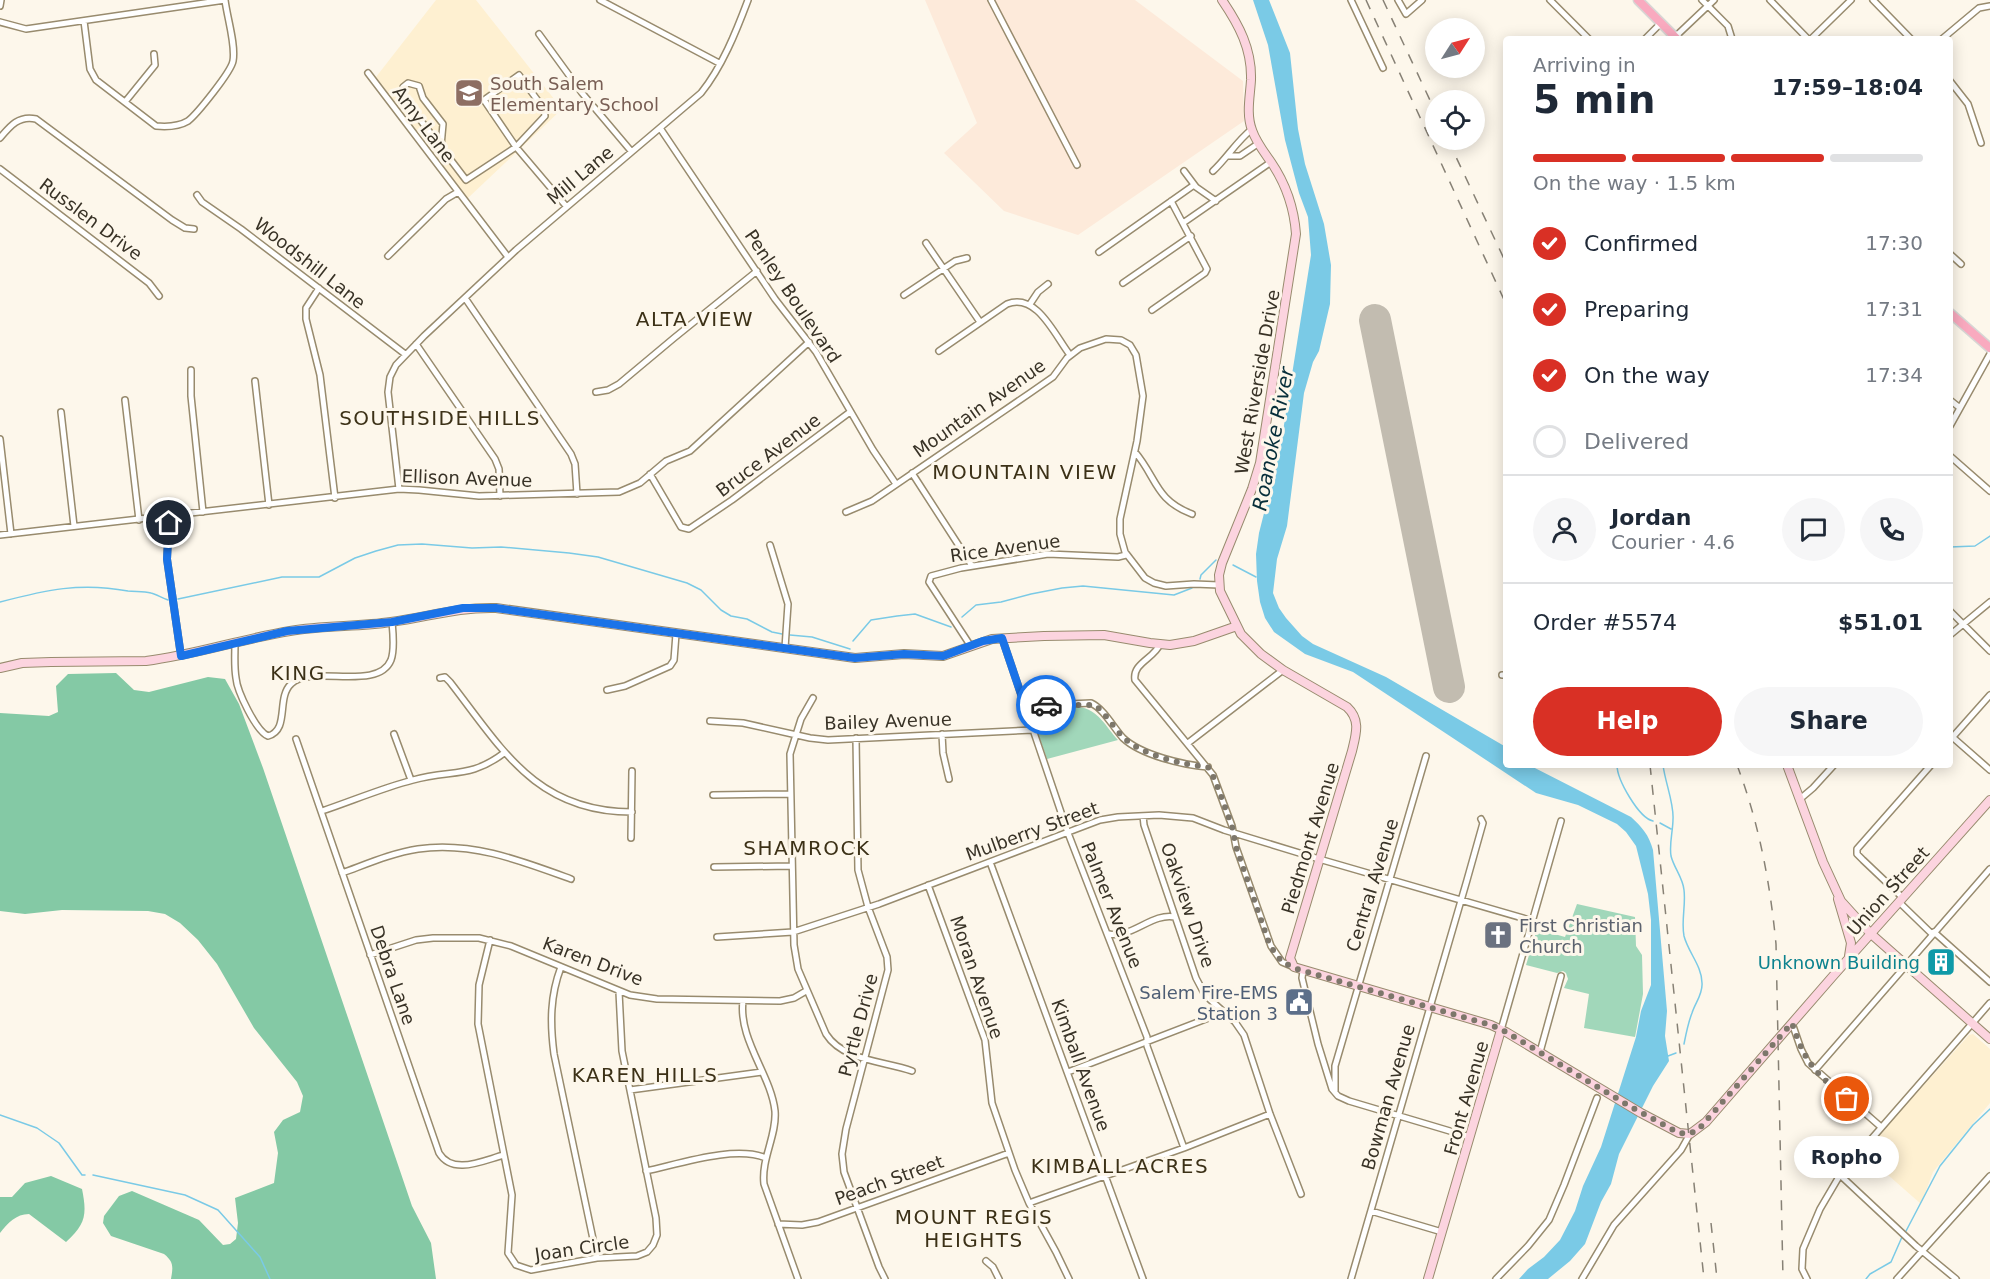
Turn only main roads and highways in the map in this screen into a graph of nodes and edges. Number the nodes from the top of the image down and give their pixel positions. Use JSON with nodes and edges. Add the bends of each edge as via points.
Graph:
{"nodes":[{"id":1,"x":1638,"y":0,"type":"edge"},
{"id":2,"x":1674,"y":36,"type":"edge"},
{"id":3,"x":1953,"y":316,"type":"edge"},
{"id":4,"x":1990,"y":348,"type":"edge"}],
"edges":[{"from":1,"to":2,"type":"main road"},
{"from":3,"to":4,"type":"main road"}]}
